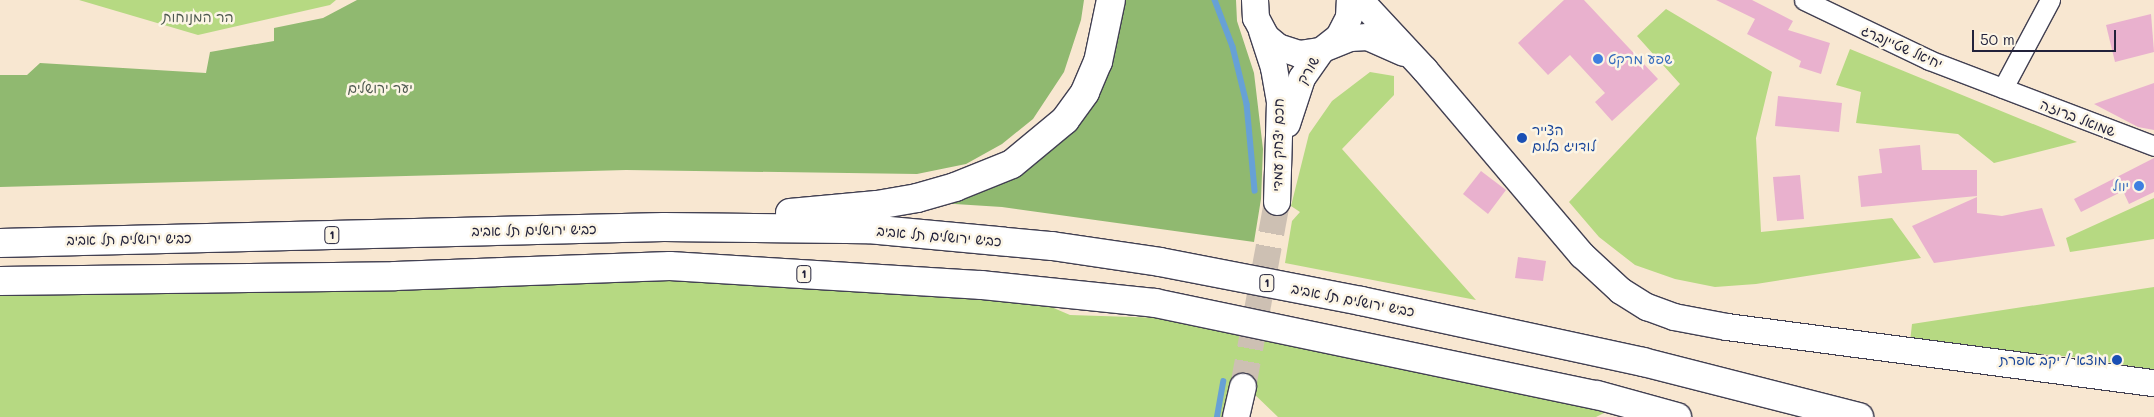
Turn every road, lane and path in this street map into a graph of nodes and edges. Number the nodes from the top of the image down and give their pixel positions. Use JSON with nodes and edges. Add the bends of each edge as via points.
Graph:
{"nodes":[{"id":1,"x":1111,"y":0,"type":"edge"},
{"id":2,"x":1255,"y":0,"type":"edge"},
{"id":3,"x":1350,"y":0,"type":"edge"},
{"id":4,"x":1360,"y":0,"type":"edge"},
{"id":5,"x":1804,"y":0,"type":"edge"},
{"id":6,"x":2050,"y":0,"type":"edge"},
{"id":7,"x":1262,"y":31,"type":"junction"},
{"id":8,"x":1324,"y":49,"type":"junction"},
{"id":9,"x":1425,"y":70,"type":"junction"},
{"id":10,"x":2004,"y":88,"type":"junction"},
{"id":11,"x":2154,"y":146,"type":"edge"},
{"id":12,"x":1281,"y":149,"type":"junction"},
{"id":13,"x":1277,"y":202,"type":"tunnel mouth"},
{"id":14,"x":664,"y":227,"type":"junction"},
{"id":15,"x":0,"y":242,"type":"edge"},
{"id":16,"x":0,"y":280,"type":"edge"},
{"id":17,"x":2154,"y":383,"type":"edge"},
{"id":18,"x":1243,"y":387,"type":"tunnel mouth"},
{"id":19,"x":1236,"y":417,"type":"edge"},
{"id":20,"x":1677,"y":417,"type":"edge"},
{"id":21,"x":1859,"y":417,"type":"edge"}],
"edges":[{"from":1,"to":14,"type":"highway","via":[[1098,62],[1085,92],[1066,120],[1012,164],[955,187],[877,205]]},
{"from":2,"to":7,"type":"main road","name":"חכם יצחק עמדי","via":[[1256,18]]},
{"from":3,"to":8,"type":"main road","name":"שורק","via":[[1347,24]]},
{"from":4,"to":9,"type":"main road"},
{"from":5,"to":10,"type":"street","name":"יחיאל שטיינברג","via":[[1929,60]]},
{"from":6,"to":10,"type":"street"},
{"from":7,"to":8,"type":"main road","via":[[1278,47],[1291,53]]},
{"from":7,"to":12,"type":"main road","name":"חכם יצחק עמדי","via":[[1277,79]]},
{"from":8,"to":9,"type":"main road","via":[[1350,38],[1376,39],[1401,50]]},
{"from":8,"to":12,"type":"main road","name":"שורק","via":[[1298,88]]},
{"from":9,"to":17,"type":"main road","via":[[1582,255],[1621,291],[1653,309],[1690,321],[1727,327]]},
{"from":10,"to":11,"type":"street","name":"שמואל ברוזה"},
{"from":12,"to":13,"type":"main road","name":"חכם יצחק עמדי"},
{"from":14,"to":15,"type":"highway","name":"כביש ירושלים תל אביב","number":"1"},
{"from":14,"to":21,"type":"highway","name":"כביש ירושלים תל אביב","number":"1","via":[[868,229],[1052,246],[1160,262],[1644,362]]},
{"from":16,"to":20,"type":"highway","number":"1","via":[[395,276],[670,266],[982,285],[1155,303],[1597,395]]},
{"from":18,"to":19,"type":"main road"}]}
